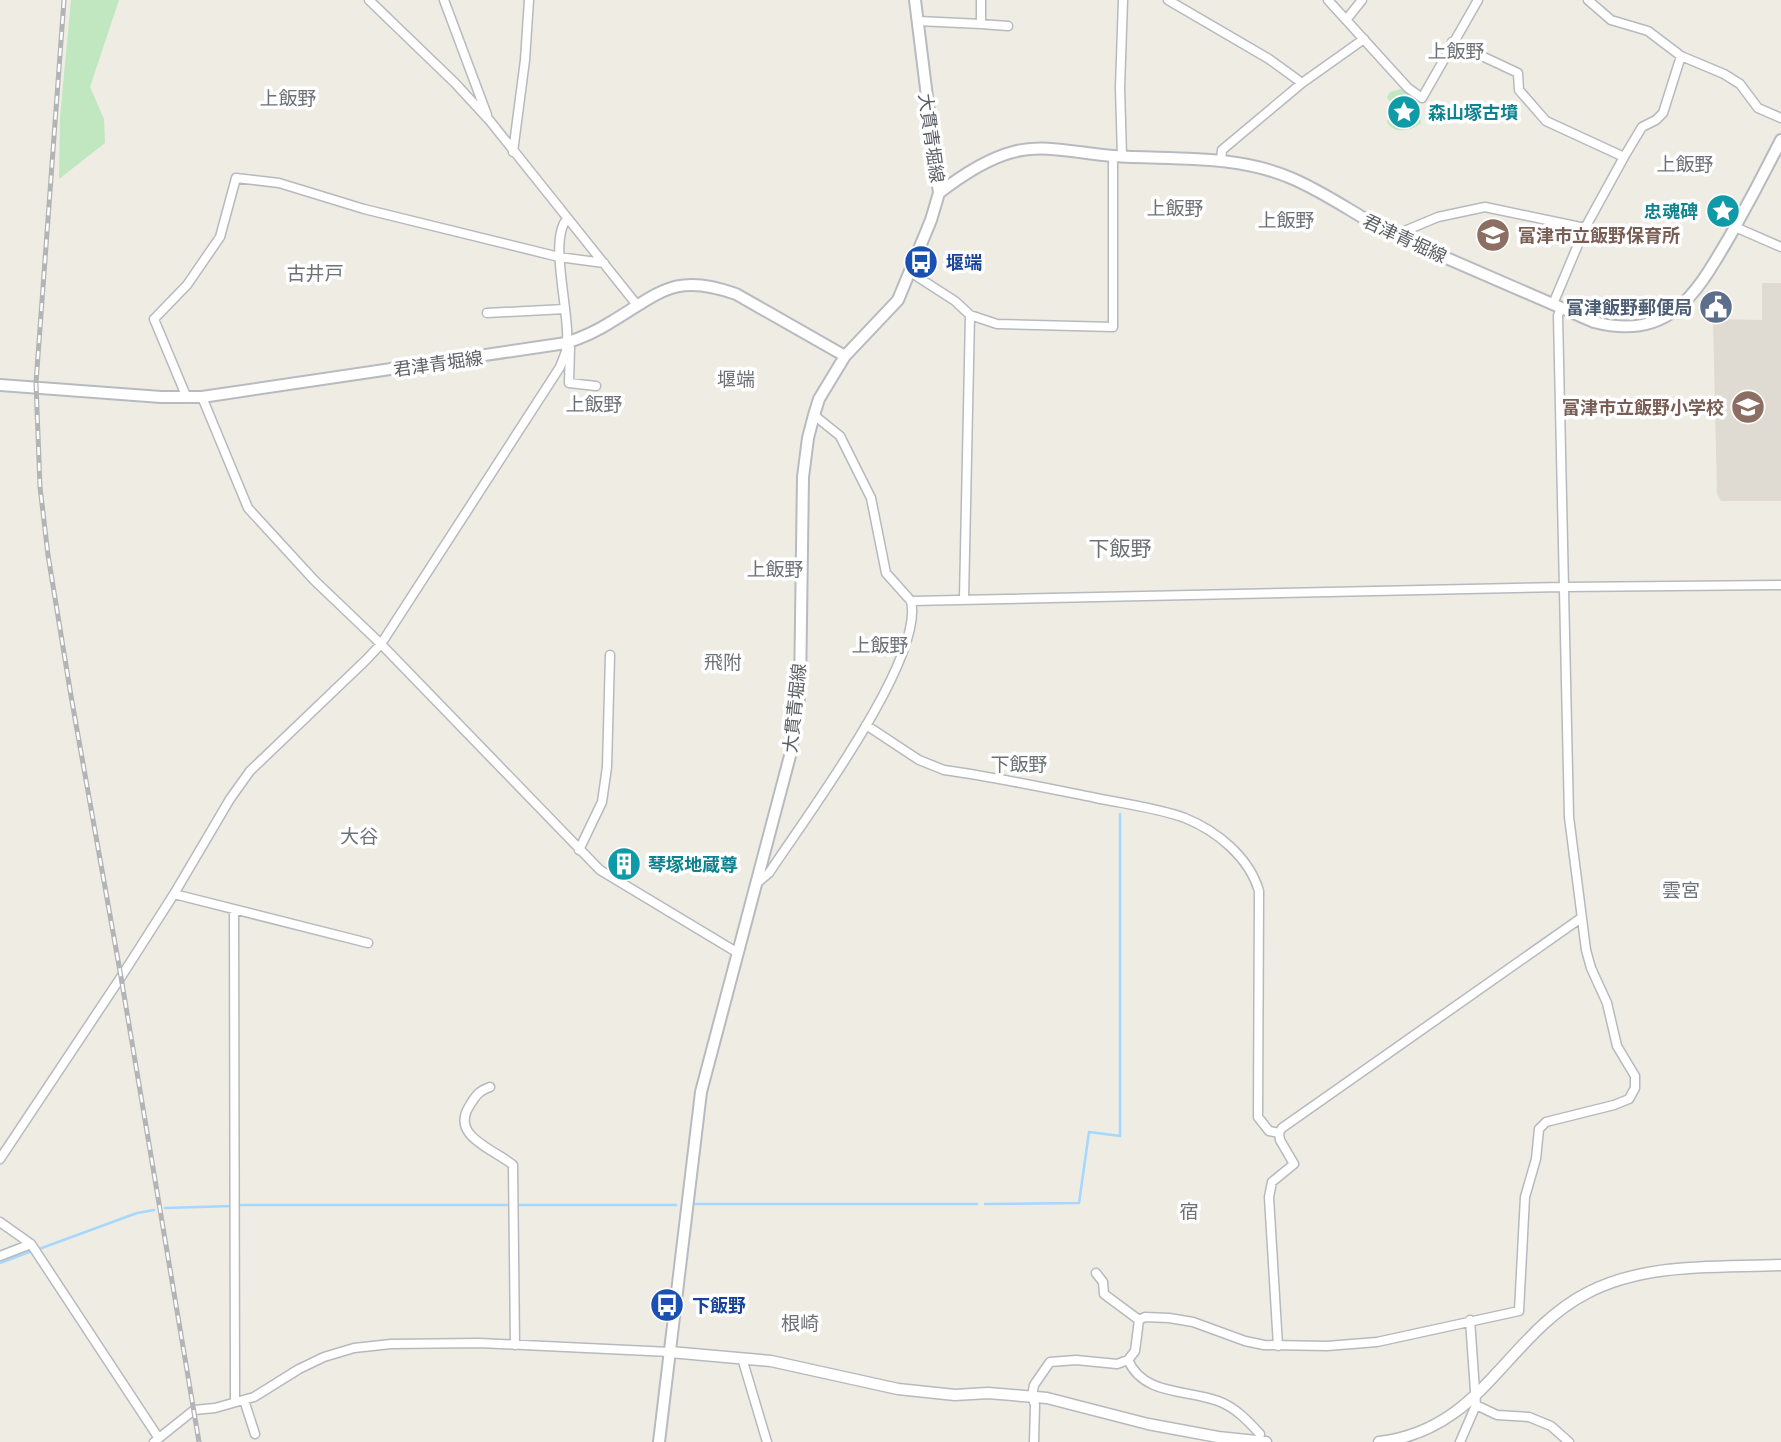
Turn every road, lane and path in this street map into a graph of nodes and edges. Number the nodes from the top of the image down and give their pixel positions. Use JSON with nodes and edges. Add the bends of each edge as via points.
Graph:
{"nodes":[{"id":1,"x":369,"y":0,"type":"edge"},
{"id":2,"x":444,"y":0,"type":"edge"},
{"id":3,"x":529,"y":0,"type":"edge"},
{"id":4,"x":915,"y":0,"type":"edge"},
{"id":5,"x":981,"y":0,"type":"edge"},
{"id":6,"x":1122,"y":0,"type":"edge"},
{"id":7,"x":1168,"y":0,"type":"edge"},
{"id":8,"x":1328,"y":0,"type":"edge"},
{"id":9,"x":1362,"y":0,"type":"edge"},
{"id":10,"x":1478,"y":0,"type":"edge"},
{"id":11,"x":1588,"y":0,"type":"edge"},
{"id":12,"x":1346,"y":20,"type":"junction"},
{"id":13,"x":918,"y":21,"type":"junction"},
{"id":14,"x":981,"y":24,"type":"junction"},
{"id":15,"x":1008,"y":26,"type":"dead end"},
{"id":16,"x":1364,"y":39,"type":"junction"},
{"id":17,"x":1452,"y":42,"type":"junction"},
{"id":18,"x":1681,"y":56,"type":"junction"},
{"id":19,"x":1302,"y":83,"type":"junction"},
{"id":20,"x":1781,"y":118,"type":"edge"},
{"id":21,"x":490,"y":121,"type":"junction"},
{"id":22,"x":1781,"y":140,"type":"edge"},
{"id":23,"x":513,"y":152,"type":"junction"},
{"id":24,"x":1118,"y":156,"type":"junction"},
{"id":25,"x":1624,"y":157,"type":"junction"},
{"id":26,"x":1221,"y":160,"type":"junction"},
{"id":27,"x":939,"y":193,"type":"junction"},
{"id":28,"x":566,"y":219,"type":"junction"},
{"id":29,"x":1735,"y":227,"type":"junction"},
{"id":30,"x":1585,"y":228,"type":"junction"},
{"id":31,"x":1398,"y":237,"type":"junction"},
{"id":32,"x":1781,"y":247,"type":"edge"},
{"id":33,"x":559,"y":257,"type":"junction"},
{"id":34,"x":604,"y":263,"type":"junction"},
{"id":35,"x":910,"y":272,"type":"junction"},
{"id":36,"x":637,"y":305,"type":"junction"},
{"id":37,"x":1557,"y":306,"type":"junction"},
{"id":38,"x":565,"y":309,"type":"junction"},
{"id":39,"x":487,"y":313,"type":"dead end"},
{"id":40,"x":971,"y":315,"type":"junction"},
{"id":41,"x":568,"y":343,"type":"junction"},
{"id":42,"x":845,"y":356,"type":"junction"},
{"id":43,"x":0,"y":385,"type":"edge"},
{"id":44,"x":596,"y":386,"type":"dead end"},
{"id":45,"x":202,"y":397,"type":"junction"},
{"id":46,"x":187,"y":398,"type":"junction"},
{"id":47,"x":814,"y":415,"type":"junction"},
{"id":48,"x":1781,"y":585,"type":"edge"},
{"id":49,"x":1564,"y":587,"type":"junction"},
{"id":50,"x":964,"y":599,"type":"junction"},
{"id":51,"x":911,"y":601,"type":"junction"},
{"id":52,"x":381,"y":643,"type":"junction"},
{"id":53,"x":610,"y":655,"type":"dead end"},
{"id":54,"x":866,"y":725,"type":"junction"},
{"id":55,"x":579,"y":850,"type":"junction"},
{"id":56,"x":757,"y":883,"type":"junction"},
{"id":57,"x":174,"y":894,"type":"junction"},
{"id":58,"x":234,"y":910,"type":"junction"},
{"id":59,"x":1581,"y":918,"type":"junction"},
{"id":60,"x":368,"y":943,"type":"dead end"},
{"id":61,"x":738,"y":953,"type":"junction"},
{"id":62,"x":490,"y":1087,"type":"dead end"},
{"id":63,"x":1279,"y":1133,"type":"junction"},
{"id":64,"x":0,"y":1159,"type":"edge"},
{"id":65,"x":0,"y":1222,"type":"edge"},
{"id":66,"x":31,"y":1244,"type":"junction"},
{"id":67,"x":0,"y":1256,"type":"edge"},
{"id":68,"x":1781,"y":1265,"type":"edge"},
{"id":69,"x":1096,"y":1273,"type":"dead end"},
{"id":70,"x":1139,"y":1320,"type":"junction"},
{"id":71,"x":1470,"y":1320,"type":"junction"},
{"id":72,"x":515,"y":1345,"type":"junction"},
{"id":73,"x":1278,"y":1346,"type":"junction"},
{"id":74,"x":670,"y":1352,"type":"junction"},
{"id":75,"x":741,"y":1358,"type":"junction"},
{"id":76,"x":1128,"y":1360,"type":"junction"},
{"id":77,"x":1032,"y":1396,"type":"junction"},
{"id":78,"x":239,"y":1401,"type":"junction"},
{"id":79,"x":1476,"y":1401,"type":"junction"},
{"id":80,"x":256,"y":1434,"type":"dead end"},
{"id":81,"x":155,"y":1441,"type":"edge"},
{"id":82,"x":659,"y":1442,"type":"edge"},
{"id":83,"x":767,"y":1442,"type":"edge"},
{"id":84,"x":1034,"y":1442,"type":"edge"},
{"id":85,"x":1258,"y":1442,"type":"edge"},
{"id":86,"x":1266,"y":1442,"type":"edge"},
{"id":87,"x":1379,"y":1442,"type":"edge"},
{"id":88,"x":1460,"y":1442,"type":"edge"},
{"id":89,"x":1569,"y":1442,"type":"edge"}],
"edges":[{"from":1,"to":21,"type":"street"},
{"from":2,"to":21,"type":"street"},
{"from":3,"to":23,"type":"street"},
{"from":4,"to":13,"type":"main road","name":"大貫青堀線"},
{"from":5,"to":14,"type":"street"},
{"from":6,"to":24,"type":"street"},
{"from":7,"to":19,"type":"street"},
{"from":8,"to":12,"type":"street"},
{"from":9,"to":12,"type":"street"},
{"from":10,"to":17,"type":"street"},
{"from":11,"to":18,"type":"street","via":[[1611,20],[1648,31]]},
{"from":12,"to":16,"type":"street"},
{"from":13,"to":14,"type":"street"},
{"from":13,"to":27,"type":"main road","name":"大貫青堀線"},
{"from":14,"to":15,"type":"street"},
{"from":16,"to":17,"type":"street","via":[[1422,98]]},
{"from":16,"to":19,"type":"street"},
{"from":17,"to":25,"type":"street","via":[[1518,73],[1519,90],[1546,121]]},
{"from":18,"to":20,"type":"street","via":[[1724,74],[1740,84],[1758,108]]},
{"from":18,"to":25,"type":"street","via":[[1663,113],[1642,127]]},
{"from":19,"to":26,"type":"street","via":[[1222,150]]},
{"from":21,"to":23,"type":"street"},
{"from":22,"to":29,"type":"main road","name":"君津青堀線"},
{"from":23,"to":28,"type":"street"},
{"from":24,"to":26,"type":"main road","name":"君津青堀線"},
{"from":24,"to":27,"type":"main road","name":"君津青堀線","via":[[1050,149],[1015,151],[990,160]]},
{"from":24,"to":40,"type":"street","via":[[1113,327],[997,324]]},
{"from":25,"to":30,"type":"street"},
{"from":26,"to":31,"type":"main road","name":"君津青堀線","via":[[1291,178]]},
{"from":27,"to":35,"type":"main road","name":"大貫青堀線"},
{"from":28,"to":33,"type":"street"},
{"from":28,"to":34,"type":"street"},
{"from":29,"to":32,"type":"street"},
{"from":29,"to":37,"type":"main road","name":"君津青堀線","via":[[1695,293],[1650,323],[1622,327],[1594,322]]},
{"from":30,"to":31,"type":"street","via":[[1485,207],[1438,217]]},
{"from":30,"to":37,"type":"street"},
{"from":31,"to":37,"type":"main road","name":"君津青堀線"},
{"from":33,"to":34,"type":"street"},
{"from":33,"to":38,"type":"street"},
{"from":33,"to":46,"type":"street","via":[[279,183],[236,178],[220,237],[187,285],[154,319]]},
{"from":34,"to":36,"type":"street"},
{"from":35,"to":40,"type":"street"},
{"from":35,"to":42,"type":"main road","name":"大貫青堀線","via":[[894,307]]},
{"from":36,"to":41,"type":"main road","name":"君津青堀線"},
{"from":36,"to":42,"type":"main road","name":"君津青堀線","via":[[668,288],[719,288]]},
{"from":37,"to":49,"type":"street"},
{"from":38,"to":39,"type":"street"},
{"from":38,"to":41,"type":"street"},
{"from":40,"to":50,"type":"street"},
{"from":41,"to":44,"type":"street","via":[[567,381]]},
{"from":41,"to":45,"type":"main road","name":"君津青堀線"},
{"from":41,"to":52,"type":"street","via":[[560,367]]},
{"from":42,"to":47,"type":"main road","name":"大貫青堀線"},
{"from":43,"to":46,"type":"main road","name":"君津青堀線"},
{"from":45,"to":46,"type":"main road","name":"君津青堀線"},
{"from":45,"to":52,"type":"street","via":[[248,508],[314,580]]},
{"from":47,"to":51,"type":"street","via":[[840,436],[871,498],[886,573]]},
{"from":47,"to":56,"type":"main road","name":"大貫青堀線","via":[[803,477],[797,718]]},
{"from":48,"to":49,"type":"street"},
{"from":49,"to":50,"type":"street"},
{"from":49,"to":59,"type":"street","via":[[1569,817]]},
{"from":50,"to":51,"type":"street"},
{"from":51,"to":54,"type":"street","via":[[911,621],[902,650]]},
{"from":52,"to":55,"type":"street"},
{"from":52,"to":57,"type":"street","via":[[250,771]]},
{"from":53,"to":55,"type":"street","via":[[602,802]]},
{"from":54,"to":56,"type":"street","via":[[769,873]]},
{"from":54,"to":63,"type":"street","via":[[919,760],[944,770],[1184,818],[1226,842],[1247,866],[1259,891],[1258,1117],[1269,1131]]},
{"from":55,"to":61,"type":"street","via":[[600,870]]},
{"from":56,"to":61,"type":"main road","name":"大貫青堀線"},
{"from":57,"to":58,"type":"street"},
{"from":57,"to":64,"type":"street"},
{"from":58,"to":60,"type":"street"},
{"from":58,"to":78,"type":"street"},
{"from":59,"to":63,"type":"street"},
{"from":59,"to":71,"type":"street","via":[[1591,968],[1607,1003],[1617,1046],[1635,1076],[1635,1088],[1629,1099],[1546,1122],[1539,1129],[1525,1197],[1519,1311]]},
{"from":61,"to":74,"type":"main road","name":"大貫青堀線","via":[[701,1092]]},
{"from":62,"to":72,"type":"street","via":[[479,1090],[463,1123],[473,1137],[513,1165]]},
{"from":63,"to":73,"type":"street","via":[[1294,1164],[1272,1182],[1269,1197]]},
{"from":65,"to":66,"type":"street"},
{"from":66,"to":67,"type":"street"},
{"from":66,"to":81,"type":"street"},
{"from":68,"to":79,"type":"street","via":[[1654,1272],[1610,1282],[1547,1320]]},
{"from":69,"to":70,"type":"street","via":[[1104,1294]]},
{"from":70,"to":73,"type":"street","via":[[1193,1322],[1245,1341]]},
{"from":70,"to":76,"type":"street","via":[[1135,1351]]},
{"from":71,"to":73,"type":"street","via":[[1377,1342]]},
{"from":71,"to":79,"type":"street"},
{"from":72,"to":74,"type":"street"},
{"from":72,"to":78,"type":"street","via":[[433,1343],[354,1348],[324,1357]]},
{"from":74,"to":75,"type":"street"},
{"from":74,"to":82,"type":"main road","name":"大貫青堀線"},
{"from":75,"to":77,"type":"street","via":[[808,1367],[898,1389]]},
{"from":75,"to":83,"type":"street"},
{"from":76,"to":77,"type":"street","via":[[1117,1364],[1050,1362]]},
{"from":76,"to":85,"type":"street","via":[[1149,1384],[1233,1409],[1260,1434]]},
{"from":77,"to":84,"type":"street"},
{"from":77,"to":85,"type":"street","via":[[1148,1424]]},
{"from":78,"to":80,"type":"street"},
{"from":78,"to":81,"type":"street","via":[[194,1410]]},
{"from":79,"to":87,"type":"street","via":[[1423,1430]]},
{"from":79,"to":88,"type":"street"},
{"from":79,"to":89,"type":"street","via":[[1497,1415],[1529,1417],[1551,1426]]},
{"from":85,"to":86,"type":"street"}]}
